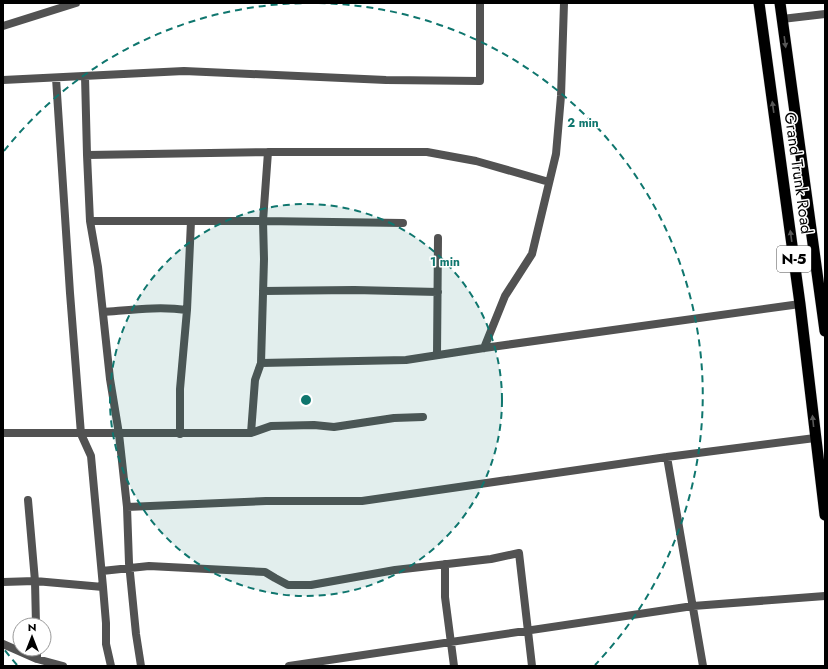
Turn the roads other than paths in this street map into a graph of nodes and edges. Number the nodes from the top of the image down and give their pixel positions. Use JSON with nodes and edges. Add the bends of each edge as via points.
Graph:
{"nodes":[{"id":1,"x":76,"y":3,"type":"edge"},
{"id":2,"x":480,"y":3,"type":"edge"},
{"id":3,"x":564,"y":3,"type":"edge"},
{"id":4,"x":759,"y":3,"type":"edge"},
{"id":5,"x":780,"y":3,"type":"edge"},
{"id":6,"x":58,"y":6,"type":"edge"},
{"id":7,"x":825,"y":14,"type":"edge"},
{"id":8,"x":782,"y":19,"type":"junction"},
{"id":9,"x":3,"y":26,"type":"edge"},
{"id":10,"x":85,"y":76,"type":"junction"},
{"id":11,"x":56,"y":78,"type":"junction"},
{"id":12,"x":3,"y":80,"type":"edge"},
{"id":13,"x":268,"y":152,"type":"junction"},
{"id":14,"x":87,"y":155,"type":"junction"},
{"id":15,"x":550,"y":182,"type":"junction"},
{"id":16,"x":90,"y":221,"type":"junction"},
{"id":17,"x":191,"y":221,"type":"junction"},
{"id":18,"x":263,"y":221,"type":"junction"},
{"id":19,"x":403,"y":223,"type":"dead end"},
{"id":20,"x":438,"y":238,"type":"dead end"},
{"id":21,"x":263,"y":291,"type":"junction"},
{"id":22,"x":438,"y":292,"type":"junction"},
{"id":23,"x":800,"y":304,"type":"junction"},
{"id":24,"x":187,"y":310,"type":"junction"},
{"id":25,"x":103,"y":312,"type":"junction"},
{"id":26,"x":825,"y":331,"type":"edge"},
{"id":27,"x":484,"y":348,"type":"junction"},
{"id":28,"x":437,"y":355,"type":"junction"},
{"id":29,"x":261,"y":363,"type":"junction"},
{"id":30,"x":423,"y":417,"type":"dead end"},
{"id":31,"x":3,"y":433,"type":"edge"},
{"id":32,"x":251,"y":433,"type":"junction"},
{"id":33,"x":82,"y":434,"type":"junction"},
{"id":34,"x":119,"y":434,"type":"junction"},
{"id":35,"x":180,"y":434,"type":"junction"},
{"id":36,"x":815,"y":438,"type":"junction"},
{"id":37,"x":667,"y":457,"type":"junction"},
{"id":38,"x":28,"y":500,"type":"dead end"},
{"id":39,"x":127,"y":507,"type":"junction"},
{"id":40,"x":825,"y":515,"type":"edge"},
{"id":41,"x":445,"y":564,"type":"junction"},
{"id":42,"x":129,"y":569,"type":"junction"},
{"id":43,"x":102,"y":571,"type":"junction"},
{"id":44,"x":35,"y":581,"type":"junction"},
{"id":45,"x":3,"y":582,"type":"edge"},
{"id":46,"x":103,"y":587,"type":"junction"},
{"id":47,"x":825,"y":596,"type":"edge"},
{"id":48,"x":692,"y":606,"type":"junction"},
{"id":49,"x":36,"y":617,"type":"edge"},
{"id":50,"x":529,"y":630,"type":"junction"},
{"id":51,"x":451,"y":642,"type":"junction"},
{"id":52,"x":3,"y":644,"type":"edge"},
{"id":53,"x":37,"y":659,"type":"joint"},
{"id":54,"x":63,"y":666,"type":"edge"},
{"id":55,"x":111,"y":666,"type":"edge"},
{"id":56,"x":141,"y":666,"type":"edge"},
{"id":57,"x":289,"y":666,"type":"edge"},
{"id":58,"x":454,"y":666,"type":"edge"},
{"id":59,"x":532,"y":666,"type":"edge"},
{"id":60,"x":703,"y":666,"type":"edge"}],
"edges":[{"from":1,"to":6,"type":"street"},
{"from":2,"to":10,"type":"street","via":[[480,81],[386,80],[184,71]]},
{"from":3,"to":15,"type":"street","via":[[561,96],[557,147]]},
{"from":23,"to":4,"type":"highway","name":"Grand Trunk Road","number":"N-5","one_way":true},
{"from":5,"to":8,"type":"highway","name":"Grand Trunk Road","number":"N-5"},
{"from":6,"to":9,"type":"street"},
{"from":7,"to":8,"type":"street"},
{"from":8,"to":26,"type":"highway","name":"Grand Trunk Road","number":"N-5","one_way":true},
{"from":10,"to":11,"type":"street"},
{"from":10,"to":14,"type":"street"},
{"from":11,"to":12,"type":"street"},
{"from":11,"to":33,"type":"street"},
{"from":13,"to":14,"type":"street"},
{"from":13,"to":15,"type":"street","via":[[427,152],[476,161]]},
{"from":13,"to":18,"type":"street"},
{"from":14,"to":16,"type":"street"},
{"from":15,"to":27,"type":"street","via":[[532,254],[505,296]]},
{"from":16,"to":17,"type":"street"},
{"from":16,"to":25,"type":"street"},
{"from":17,"to":18,"type":"street"},
{"from":17,"to":24,"type":"street"},
{"from":18,"to":19,"type":"street"},
{"from":18,"to":21,"type":"street"},
{"from":20,"to":22,"type":"street"},
{"from":21,"to":22,"type":"street"},
{"from":21,"to":29,"type":"street"},
{"from":22,"to":28,"type":"street"},
{"from":23,"to":27,"type":"street"},
{"from":36,"to":23,"type":"highway","name":"Grand Trunk Road","number":"N-5","one_way":true},
{"from":24,"to":25,"type":"street","via":[[175,308]]},
{"from":24,"to":35,"type":"street","via":[[180,389]]},
{"from":25,"to":34,"type":"street"},
{"from":27,"to":28,"type":"street"},
{"from":28,"to":29,"type":"street","via":[[406,360]]},
{"from":29,"to":32,"type":"street","via":[[255,380]]},
{"from":30,"to":32,"type":"street","via":[[394,418],[334,427],[272,426]]},
{"from":31,"to":33,"type":"street"},
{"from":32,"to":35,"type":"street"},
{"from":33,"to":34,"type":"street"},
{"from":33,"to":43,"type":"street","via":[[91,456]]},
{"from":34,"to":35,"type":"street"},
{"from":34,"to":39,"type":"street"},
{"from":36,"to":37,"type":"street"},
{"from":36,"to":40,"type":"highway","name":"Grand Trunk Road","number":"N-5"},
{"from":37,"to":39,"type":"street","via":[[362,501],[266,501]]},
{"from":37,"to":48,"type":"street"},
{"from":38,"to":44,"type":"street"},
{"from":39,"to":42,"type":"street"},
{"from":41,"to":42,"type":"street","via":[[311,585],[288,585],[265,572],[149,566]]},
{"from":41,"to":50,"type":"street","via":[[520,553]]},
{"from":41,"to":51,"type":"street","via":[[445,597]]},
{"from":42,"to":43,"type":"street"},
{"from":42,"to":56,"type":"street"},
{"from":43,"to":46,"type":"street"},
{"from":44,"to":45,"type":"street"},
{"from":44,"to":46,"type":"street"},
{"from":44,"to":49,"type":"street"},
{"from":46,"to":55,"type":"street","via":[[106,644]]},
{"from":47,"to":48,"type":"street"},
{"from":48,"to":50,"type":"street"},
{"from":48,"to":60,"type":"street"},
{"from":50,"to":51,"type":"street"},
{"from":50,"to":59,"type":"street"},
{"from":51,"to":57,"type":"street"},
{"from":51,"to":58,"type":"street"},
{"from":52,"to":53,"type":"street"},
{"from":53,"to":54,"type":"street"}]}
